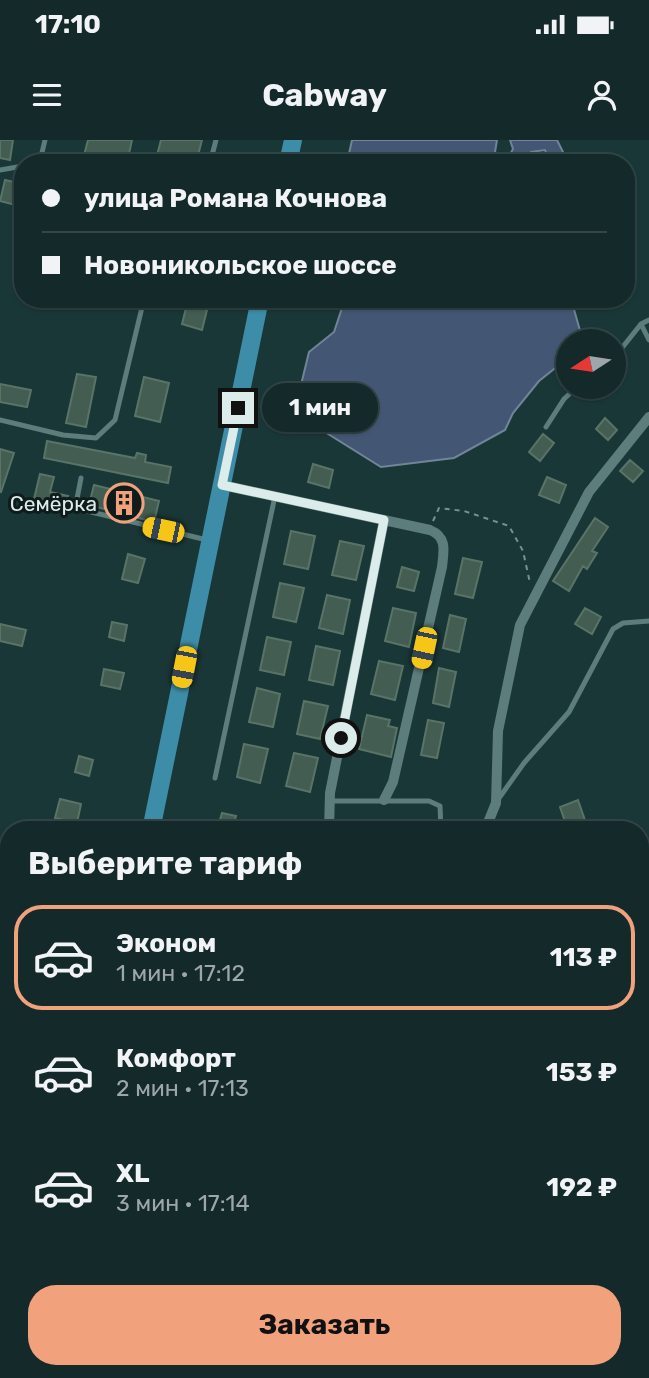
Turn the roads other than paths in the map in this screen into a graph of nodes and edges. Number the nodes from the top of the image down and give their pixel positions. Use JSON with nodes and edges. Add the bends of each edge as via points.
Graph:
{"nodes":[{"id":1,"x":142,"y":308,"type":"edge"},
{"id":2,"x":259,"y":308,"type":"edge"},
{"id":3,"x":649,"y":320,"type":"edge"},
{"id":4,"x":641,"y":324,"type":"junction"},
{"id":5,"x":649,"y":340,"type":"edge"},
{"id":6,"x":626,"y":343,"type":"edge"},
{"id":7,"x":564,"y":399,"type":"edge"},
{"id":8,"x":649,"y":418,"type":"edge"},
{"id":9,"x":0,"y":420,"type":"edge"},
{"id":10,"x":546,"y":427,"type":"dead end"},
{"id":11,"x":81,"y":478,"type":"dead end"},
{"id":12,"x":222,"y":485,"type":"junction"},
{"id":13,"x":275,"y":496,"type":"junction"},
{"id":14,"x":384,"y":520,"type":"junction"},
{"id":15,"x":210,"y":540,"type":"junction"},
{"id":16,"x":649,"y":621,"type":"edge"},
{"id":17,"x":215,"y":778,"type":"dead end"},
{"id":18,"x":384,"y":800,"type":"junction"},
{"id":19,"x":329,"y":801,"type":"junction"},
{"id":20,"x":496,"y":803,"type":"junction"},
{"id":21,"x":153,"y":821,"type":"edge"},
{"id":22,"x":329,"y":821,"type":"edge"},
{"id":23,"x":441,"y":821,"type":"edge"},
{"id":24,"x":489,"y":821,"type":"edge"}],
"edges":[{"from":1,"to":9,"type":"lane","via":[[115,420],[96,438]]},
{"from":2,"to":12,"type":"highway"},
{"from":3,"to":4,"type":"lane"},
{"from":4,"to":5,"type":"lane"},
{"from":4,"to":6,"type":"lane"},
{"from":7,"to":10,"type":"lane"},
{"from":8,"to":20,"type":"street","via":[[589,492],[520,625],[498,730]]},
{"from":11,"to":15,"type":"lane","via":[[79,509]]},
{"from":12,"to":13,"type":"street"},
{"from":12,"to":15,"type":"highway"},
{"from":13,"to":14,"type":"street"},
{"from":13,"to":17,"type":"lane"},
{"from":14,"to":18,"type":"street","via":[[430,530],[443,540],[442,567],[393,782]]},
{"from":14,"to":19,"type":"street"},
{"from":15,"to":21,"type":"highway"},
{"from":16,"to":20,"type":"lane","via":[[623,623],[613,629],[569,712]]},
{"from":18,"to":19,"type":"lane"},
{"from":18,"to":23,"type":"lane","via":[[429,801],[440,806]]},
{"from":19,"to":22,"type":"street"},
{"from":20,"to":24,"type":"street"}]}
